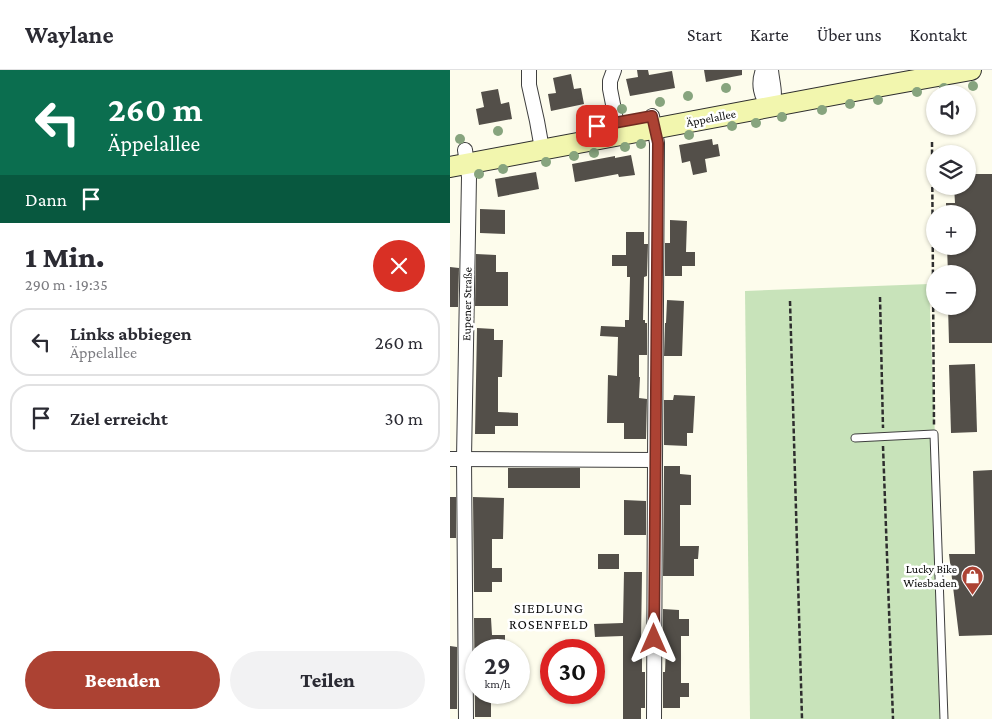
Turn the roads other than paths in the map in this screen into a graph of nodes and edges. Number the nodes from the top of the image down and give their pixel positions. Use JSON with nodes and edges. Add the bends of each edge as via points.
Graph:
{"nodes":[{"id":1,"x":529,"y":70,"type":"edge"},
{"id":2,"x":614,"y":70,"type":"edge"},
{"id":3,"x":764,"y":70,"type":"edge"},
{"id":4,"x":771,"y":70,"type":"edge"},
{"id":5,"x":900,"y":70,"type":"edge"},
{"id":6,"x":971,"y":70,"type":"edge"},
{"id":7,"x":769,"y":98,"type":"junction"},
{"id":8,"x":653,"y":122,"type":"junction"},
{"id":9,"x":618,"y":129,"type":"junction"},
{"id":10,"x":541,"y":143,"type":"junction"},
{"id":11,"x":458,"y":158,"type":"edge"},
{"id":12,"x":855,"y":438,"type":"dead end"},
{"id":13,"x":450,"y":458,"type":"edge"},
{"id":14,"x":464,"y":458,"type":"junction"},
{"id":15,"x":655,"y":460,"type":"junction"},
{"id":16,"x":466,"y":719,"type":"edge"},
{"id":17,"x":654,"y":719,"type":"edge"},
{"id":18,"x":944,"y":719,"type":"edge"}],
"edges":[{"from":1,"to":10,"type":"street"},
{"from":2,"to":9,"type":"street","via":[[610,89]]},
{"from":3,"to":7,"type":"street","via":[[760,80]]},
{"from":4,"to":7,"type":"street"},
{"from":5,"to":7,"type":"main road","name":"Äppelallee"},
{"from":6,"to":7,"type":"main road","name":"Äppelallee"},
{"from":7,"to":8,"type":"main road","name":"Äppelallee"},
{"from":8,"to":9,"type":"main road","name":"Äppelallee"},
{"from":8,"to":15,"type":"street","via":[[658,143]]},
{"from":9,"to":10,"type":"main road","name":"Äppelallee"},
{"from":10,"to":11,"type":"main road","name":"Äppelallee"},
{"from":11,"to":14,"type":"street","name":"Eupener Straße","via":[[469,177]]},
{"from":12,"to":18,"type":"lane","via":[[934,434]]},
{"from":13,"to":14,"type":"street"},
{"from":14,"to":15,"type":"street"},
{"from":14,"to":16,"type":"street","name":"Eupener Straße"},
{"from":15,"to":17,"type":"street"}]}
